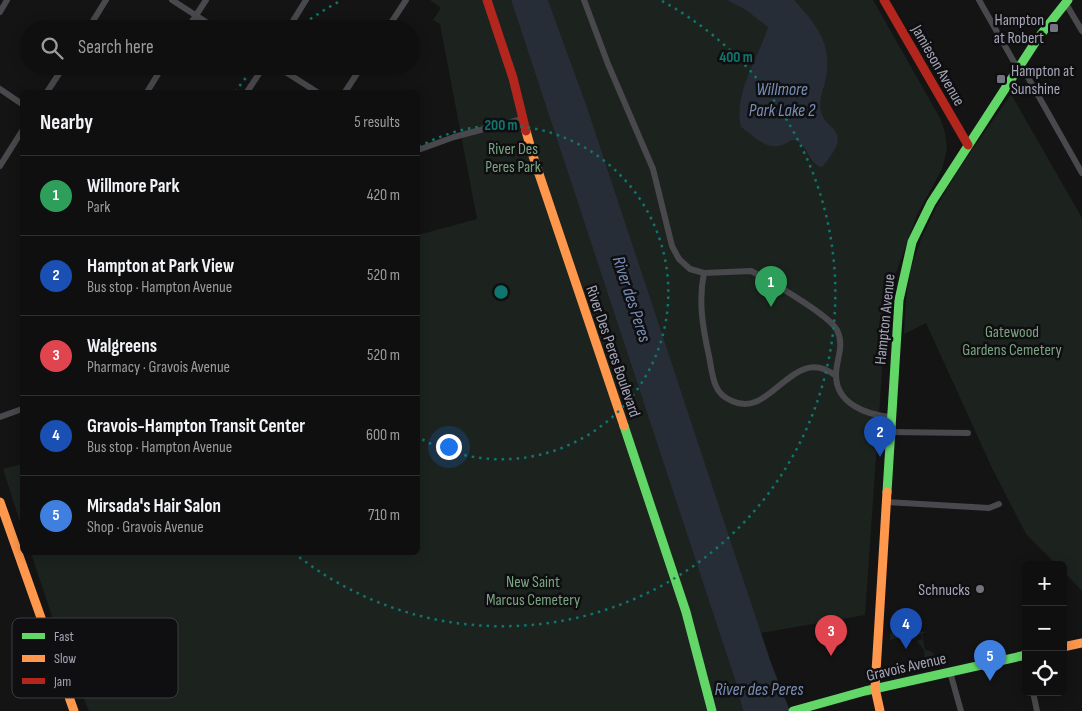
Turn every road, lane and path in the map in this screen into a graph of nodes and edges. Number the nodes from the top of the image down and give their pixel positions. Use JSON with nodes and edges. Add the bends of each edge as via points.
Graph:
{"nodes":[{"id":1,"x":7,"y":0,"type":"edge"},
{"id":2,"x":106,"y":0,"type":"edge"},
{"id":3,"x":172,"y":0,"type":"edge"},
{"id":4,"x":206,"y":0,"type":"edge"},
{"id":5,"x":306,"y":0,"type":"edge"},
{"id":6,"x":406,"y":0,"type":"edge"},
{"id":7,"x":487,"y":0,"type":"edge"},
{"id":8,"x":584,"y":0,"type":"edge"},
{"id":9,"x":884,"y":0,"type":"edge"},
{"id":10,"x":979,"y":0,"type":"edge"},
{"id":11,"x":1066,"y":1,"type":"edge"},
{"id":12,"x":0,"y":12,"type":"edge"},
{"id":13,"x":196,"y":15,"type":"junction"},
{"id":14,"x":94,"y":20,"type":"edge"},
{"id":15,"x":193,"y":20,"type":"edge"},
{"id":16,"x":204,"y":20,"type":"edge"},
{"id":17,"x":294,"y":20,"type":"edge"},
{"id":18,"x":393,"y":20,"type":"edge"},
{"id":19,"x":1082,"y":32,"type":"edge"},
{"id":20,"x":1019,"y":67,"type":"junction"},
{"id":21,"x":58,"y":75,"type":"edge"},
{"id":22,"x":157,"y":75,"type":"edge"},
{"id":23,"x":258,"y":75,"type":"edge"},
{"id":24,"x":290,"y":75,"type":"edge"},
{"id":25,"x":356,"y":75,"type":"edge"},
{"id":26,"x":0,"y":89,"type":"edge"},
{"id":27,"x":48,"y":90,"type":"edge"},
{"id":28,"x":147,"y":90,"type":"edge"},
{"id":29,"x":248,"y":90,"type":"edge"},
{"id":30,"x":314,"y":90,"type":"edge"},
{"id":31,"x":346,"y":90,"type":"edge"},
{"id":32,"x":20,"y":103,"type":"edge"},
{"id":33,"x":522,"y":119,"type":"junction"},
{"id":34,"x":20,"y":134,"type":"edge"},
{"id":35,"x":968,"y":145,"type":"junction"},
{"id":36,"x":420,"y":149,"type":"edge"},
{"id":37,"x":0,"y":166,"type":"edge"},
{"id":38,"x":1082,"y":173,"type":"edge"},
{"id":39,"x":704,"y":273,"type":"junction"},
{"id":40,"x":836,"y":376,"type":"junction"},
{"id":41,"x":20,"y":410,"type":"edge"},
{"id":42,"x":0,"y":417,"type":"edge"},
{"id":43,"x":891,"y":417,"type":"junction"},
{"id":44,"x":890,"y":432,"type":"junction"},
{"id":45,"x":968,"y":433,"type":"dead end"},
{"id":46,"x":0,"y":502,"type":"edge"},
{"id":47,"x":886,"y":502,"type":"junction"},
{"id":48,"x":999,"y":504,"type":"dead end"},
{"id":49,"x":41,"y":618,"type":"edge"},
{"id":50,"x":1082,"y":643,"type":"edge"},
{"id":51,"x":1067,"y":646,"type":"edge"},
{"id":52,"x":1022,"y":658,"type":"edge"},
{"id":53,"x":950,"y":672,"type":"junction"},
{"id":54,"x":875,"y":688,"type":"junction"},
{"id":55,"x":1034,"y":696,"type":"edge"},
{"id":56,"x":69,"y":698,"type":"edge"},
{"id":57,"x":795,"y":710,"type":"edge"},
{"id":58,"x":74,"y":711,"type":"edge"},
{"id":59,"x":712,"y":711,"type":"edge"},
{"id":60,"x":880,"y":711,"type":"edge"},
{"id":61,"x":961,"y":711,"type":"edge"},
{"id":62,"x":1037,"y":711,"type":"edge"}],
"edges":[{"from":1,"to":12,"type":"street"},
{"from":2,"to":14,"type":"street"},
{"from":3,"to":13,"type":"street"},
{"from":4,"to":13,"type":"street"},
{"from":5,"to":17,"type":"street"},
{"from":6,"to":18,"type":"street"},
{"from":7,"to":33,"type":"main road","name":"River Des Peres Boulevard","via":[[513,78]]},
{"from":8,"to":39,"type":"street","via":[[653,169],[672,246],[690,269]]},
{"from":9,"to":35,"type":"main road","name":"Jamieson Avenue"},
{"from":10,"to":20,"type":"street"},
{"from":11,"to":19,"type":"street"},
{"from":11,"to":20,"type":"main road","name":"Hampton Avenue"},
{"from":13,"to":15,"type":"street"},
{"from":13,"to":16,"type":"street"},
{"from":20,"to":35,"type":"main road","name":"Hampton Avenue"},
{"from":20,"to":38,"type":"street"},
{"from":21,"to":27,"type":"street"},
{"from":22,"to":28,"type":"street"},
{"from":23,"to":29,"type":"street"},
{"from":24,"to":30,"type":"street"},
{"from":25,"to":31,"type":"street"},
{"from":26,"to":32,"type":"street"},
{"from":33,"to":36,"type":"street"},
{"from":33,"to":59,"type":"main road","name":"River Des Peres Boulevard","via":[[686,612]]},
{"from":34,"to":37,"type":"street"},
{"from":35,"to":43,"type":"main road","name":"Hampton Avenue","via":[[924,215],[905,266],[899,300]]},
{"from":39,"to":40,"type":"street","via":[[751,271],[832,323],[841,348]]},
{"from":39,"to":40,"type":"street","via":[[702,319],[716,386],[724,397],[744,405],[754,403],[795,372],[812,367],[826,368]]},
{"from":40,"to":43,"type":"street","via":[[840,394],[850,404]]},
{"from":41,"to":42,"type":"street"},
{"from":43,"to":44,"type":"main road","name":"Hampton Avenue"},
{"from":44,"to":45,"type":"street"},
{"from":44,"to":47,"type":"main road","name":"Hampton Avenue"},
{"from":46,"to":49,"type":"main road"},
{"from":47,"to":48,"type":"street","via":[[989,508]]},
{"from":47,"to":54,"type":"main road","name":"Hampton Avenue"},
{"from":50,"to":51,"type":"main road"},
{"from":52,"to":53,"type":"main road","name":"Gravois Avenue"},
{"from":53,"to":54,"type":"main road","name":"Gravois Avenue"},
{"from":53,"to":61,"type":"street"},
{"from":54,"to":57,"type":"main road","name":"Gravois Avenue"},
{"from":54,"to":60,"type":"main road","name":"Hampton Avenue"},
{"from":55,"to":62,"type":"street"},
{"from":56,"to":58,"type":"main road"}]}
